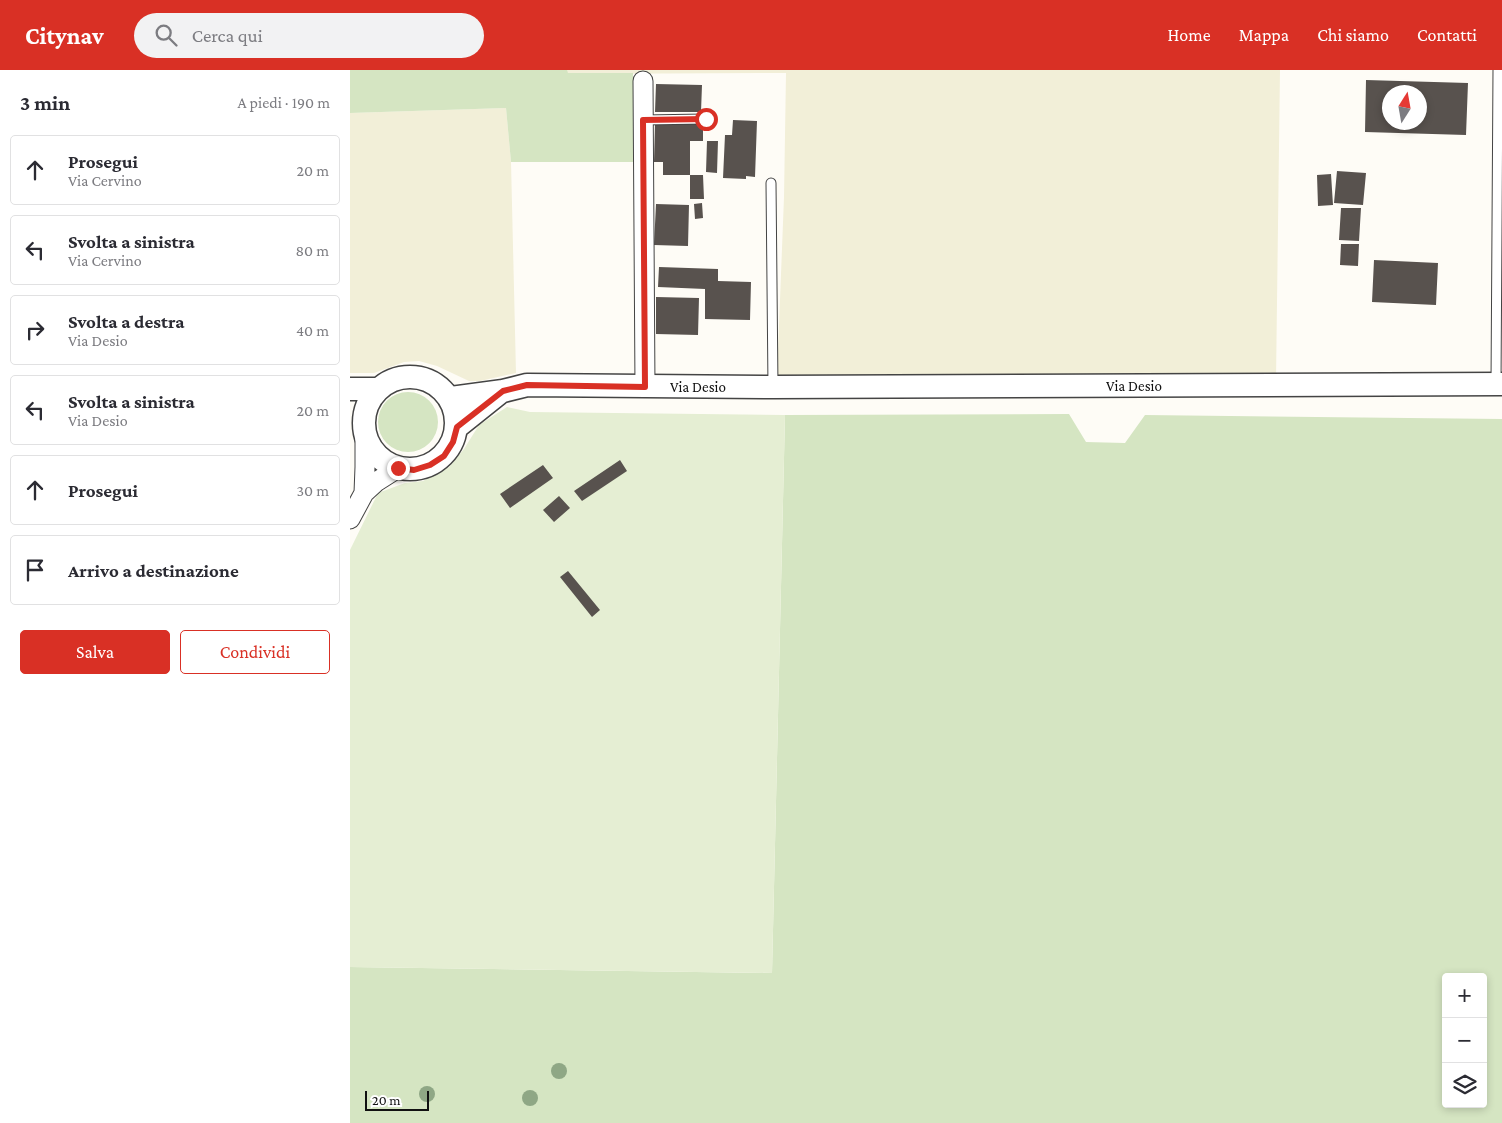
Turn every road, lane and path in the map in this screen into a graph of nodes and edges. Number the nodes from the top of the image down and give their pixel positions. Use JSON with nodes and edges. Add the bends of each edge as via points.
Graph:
{"nodes":[{"id":1,"x":1498,"y":70,"type":"edge"},
{"id":2,"x":643,"y":81,"type":"dead end"},
{"id":3,"x":706,"y":119,"type":"dead end"},
{"id":4,"x":643,"y":120,"type":"junction"},
{"id":5,"x":771,"y":182,"type":"dead end"},
{"id":6,"x":1499,"y":384,"type":"edge"},
{"id":7,"x":645,"y":387,"type":"junction"},
{"id":8,"x":773,"y":387,"type":"junction"},
{"id":9,"x":350,"y":389,"type":"edge"},
{"id":10,"x":378,"y":389,"type":"junction"},
{"id":11,"x":503,"y":391,"type":"junction"},
{"id":12,"x":450,"y":398,"type":"junction"},
{"id":13,"x":359,"y":420,"type":"edge"},
{"id":14,"x":457,"y":427,"type":"junction"},
{"id":15,"x":398,"y":468,"type":"junction"},
{"id":16,"x":364,"y":493,"type":"junction"},
{"id":17,"x":350,"y":520,"type":"edge"}],
"edges":[{"from":1,"to":6,"type":"lane","name":"Via Desio"},
{"from":2,"to":4,"type":"street"},
{"from":3,"to":4,"type":"lane"},
{"from":4,"to":7,"type":"street"},
{"from":5,"to":8,"type":"lane"},
{"from":6,"to":8,"type":"street","name":"Via Desio"},
{"from":7,"to":8,"type":"street","name":"Via Desio"},
{"from":7,"to":11,"type":"street","name":"Via Desio","via":[[527,385]]},
{"from":9,"to":10,"type":"street"},
{"from":10,"to":12,"type":"street","via":[[392,379],[408,376],[425,378],[440,386]]},
{"from":10,"to":13,"type":"street"},
{"from":11,"to":12,"type":"street","name":"Via Desio"},
{"from":11,"to":14,"type":"street","name":"Via Desio"},
{"from":12,"to":14,"type":"street","via":[[456,412]]},
{"from":13,"to":15,"type":"street","via":[[371,448],[382,460]]},
{"from":13,"to":16,"type":"street","via":[[365,467]]},
{"from":14,"to":15,"type":"street","via":[[444,456],[414,470]]},
{"from":15,"to":16,"type":"street"},
{"from":16,"to":17,"type":"street"}]}
